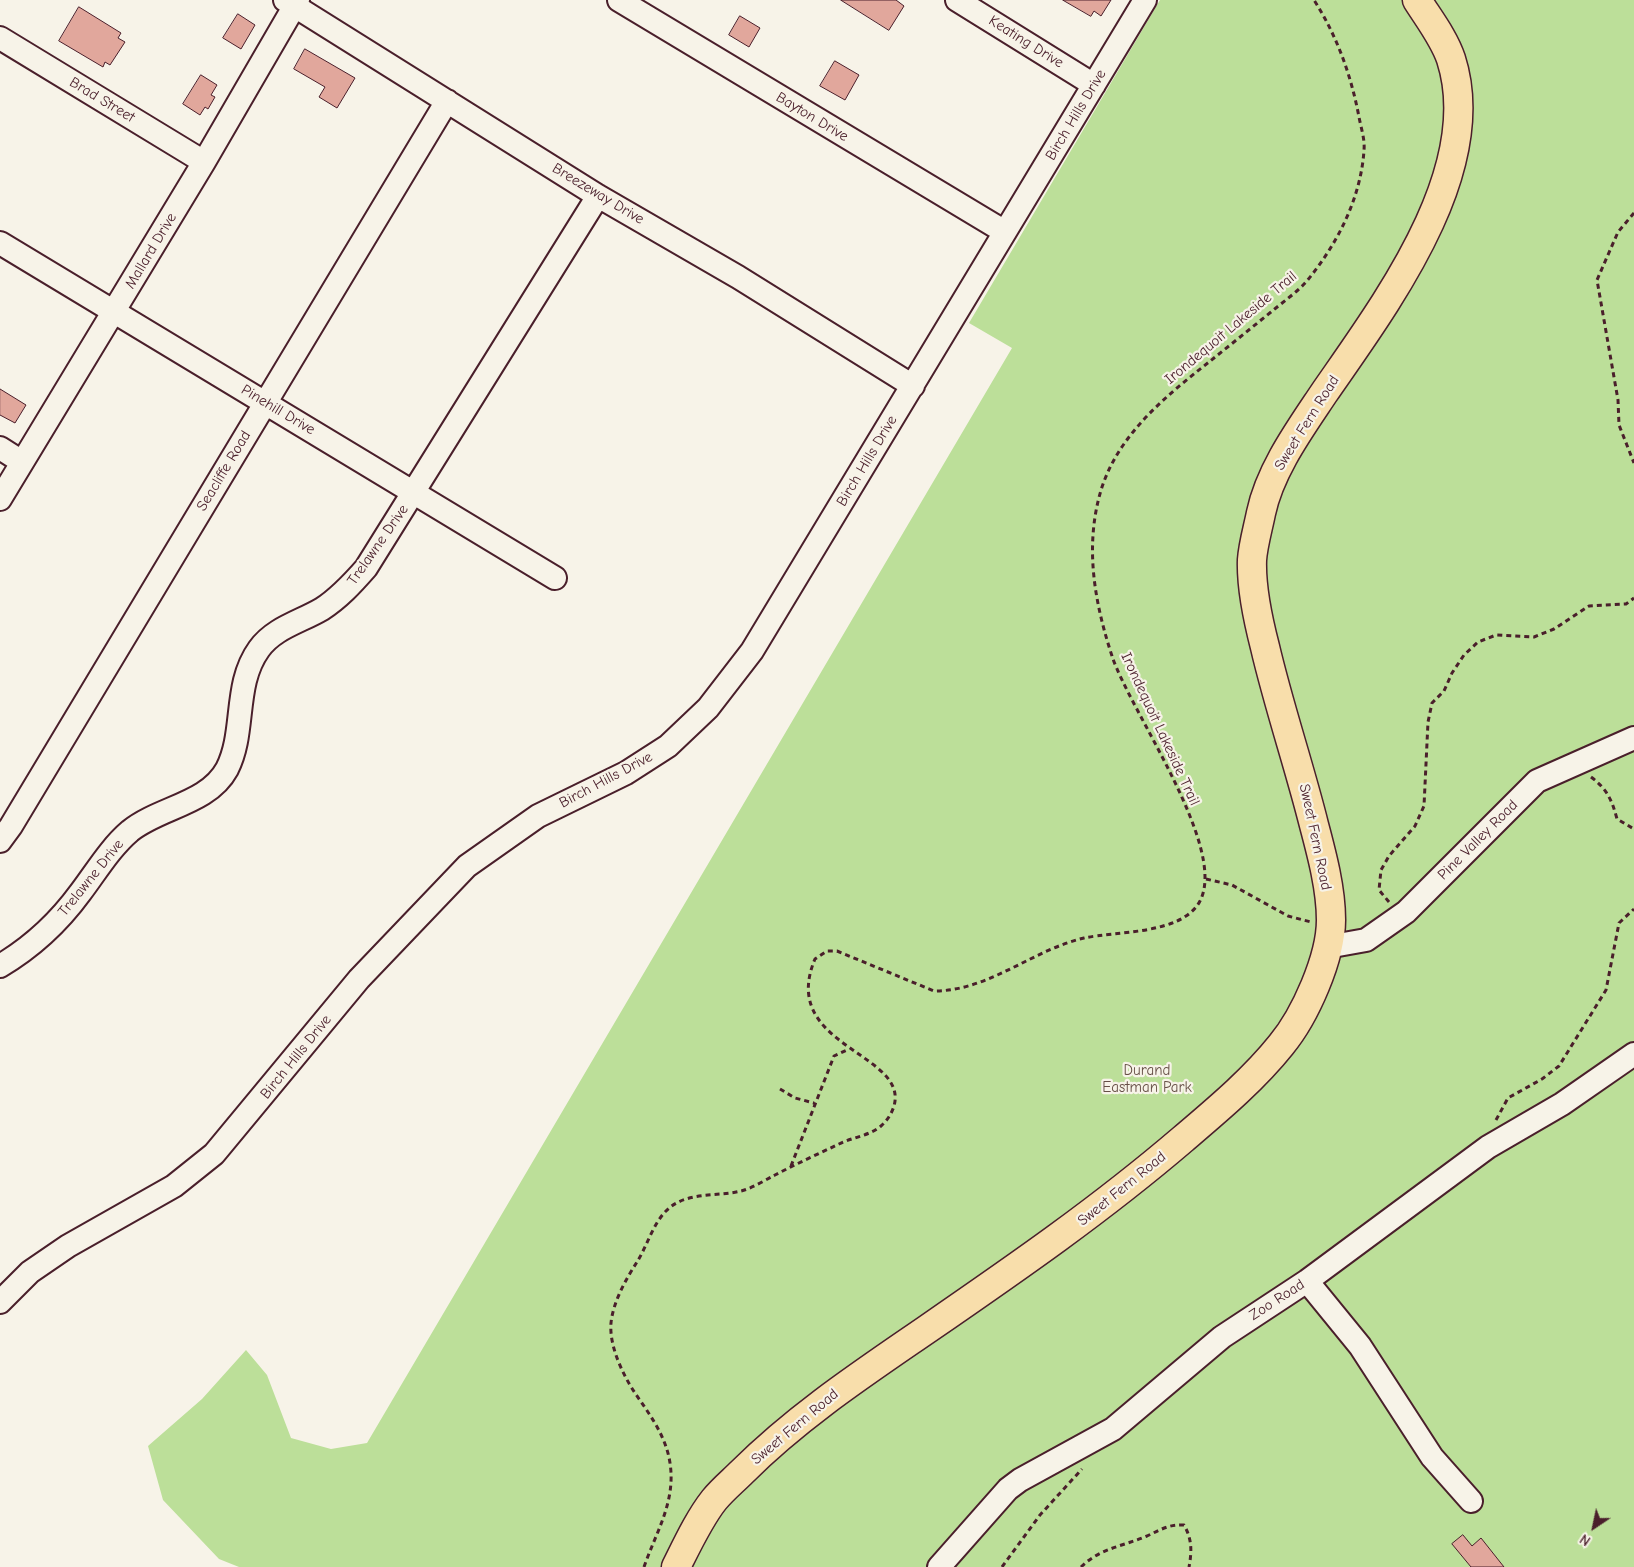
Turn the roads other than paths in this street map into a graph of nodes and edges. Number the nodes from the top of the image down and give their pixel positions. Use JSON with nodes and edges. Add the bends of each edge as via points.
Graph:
{"nodes":[{"id":1,"x":619,"y":0,"type":"edge"},
{"id":2,"x":957,"y":0,"type":"edge"},
{"id":3,"x":1145,"y":0,"type":"edge"},
{"id":4,"x":1417,"y":0,"type":"edge"},
{"id":5,"x":292,"y":2,"type":"edge"},
{"id":6,"x":0,"y":38,"type":"edge"},
{"id":7,"x":1094,"y":85,"type":"junction"},
{"id":8,"x":447,"y":101,"type":"junction"},
{"id":9,"x":204,"y":162,"type":"junction"},
{"id":10,"x":598,"y":196,"type":"junction"},
{"id":11,"x":1005,"y":232,"type":"junction"},
{"id":12,"x":0,"y":243,"type":"edge"},
{"id":13,"x":114,"y":312,"type":"junction"},
{"id":14,"x":913,"y":386,"type":"junction"},
{"id":15,"x":265,"y":402,"type":"junction"},
{"id":16,"x":0,"y":448,"type":"edge"},
{"id":17,"x":22,"y":462,"type":"junction"},
{"id":18,"x":414,"y":494,"type":"junction"},
{"id":19,"x":0,"y":499,"type":"edge"},
{"id":20,"x":555,"y":578,"type":"dead end"},
{"id":21,"x":1634,"y":738,"type":"edge"},
{"id":22,"x":0,"y":841,"type":"edge"},
{"id":23,"x":1329,"y":934,"type":"junction"},
{"id":24,"x":0,"y":966,"type":"edge"},
{"id":25,"x":1634,"y":1054,"type":"edge"},
{"id":26,"x":1307,"y":1281,"type":"junction"},
{"id":27,"x":0,"y":1302,"type":"edge"},
{"id":28,"x":1471,"y":1501,"type":"dead end"},
{"id":29,"x":676,"y":1567,"type":"edge"},
{"id":30,"x":939,"y":1567,"type":"edge"}],
"edges":[{"from":1,"to":11,"type":"street","name":"Bayton Drive"},
{"from":2,"to":7,"type":"street","name":"Keating Drive"},
{"from":3,"to":7,"type":"street","name":"Birch Hills Drive"},
{"from":4,"to":23,"type":"main road","name":"Sweet Fern Road","via":[[1450,57],[1458,88],[1454,145],[1446,175],[1436,208],[1397,286],[1282,461],[1263,504],[1252,560],[1258,617],[1279,706],[1302,777],[1323,860]]},
{"from":5,"to":8,"type":"street","name":"Breezeway Drive"},
{"from":5,"to":9,"type":"street","name":"Mallard Drive"},
{"from":6,"to":9,"type":"street","name":"Brad Street"},
{"from":7,"to":11,"type":"street","name":"Birch Hills Drive"},
{"from":8,"to":10,"type":"street","name":"Breezeway Drive"},
{"from":8,"to":15,"type":"street","name":"Seacliffe Road"},
{"from":9,"to":13,"type":"street","name":"Mallard Drive"},
{"from":10,"to":14,"type":"street","name":"Breezeway Drive","via":[[738,277]]},
{"from":10,"to":18,"type":"street","name":"Trelawne Drive"},
{"from":11,"to":14,"type":"street","name":"Birch Hills Drive"},
{"from":12,"to":13,"type":"street","name":"Pinehill Drive"},
{"from":13,"to":15,"type":"street","name":"Pinehill Drive"},
{"from":13,"to":17,"type":"street","name":"Mallard Drive"},
{"from":14,"to":27,"type":"street","name":"Birch Hills Drive","via":[[752,651],[708,708],[668,746],[626,772],[538,816],[467,866],[375,961],[214,1154],[174,1186],[68,1246],[30,1272]]},
{"from":15,"to":18,"type":"street","name":"Pinehill Drive"},
{"from":15,"to":22,"type":"street","name":"Seacliffe Road"},
{"from":16,"to":17,"type":"street"},
{"from":17,"to":19,"type":"street","name":"Mallard Drive"},
{"from":18,"to":20,"type":"street","name":"Pinehill Drive"},
{"from":18,"to":24,"type":"street","name":"Trelawne Drive","via":[[353,583],[321,610],[279,630],[258,650],[247,673],[230,761],[215,786],[158,814],[129,833],[48,930],[30,947]]},
{"from":21,"to":23,"type":"street","name":"Pine Valley Road","via":[[1537,781],[1406,912],[1366,940]]},
{"from":23,"to":29,"type":"main road","name":"Sweet Fern Road","via":[[1306,1008],[1282,1044],[1248,1080],[1121,1192],[838,1390],[763,1451],[714,1500]]},
{"from":25,"to":26,"type":"street","name":"Zoo Road","via":[[1562,1104],[1488,1147]]},
{"from":26,"to":28,"type":"street","via":[[1360,1346],[1432,1457]]},
{"from":26,"to":30,"type":"street","name":"Zoo Road","via":[[1222,1337],[1113,1429],[1008,1489]]}]}
